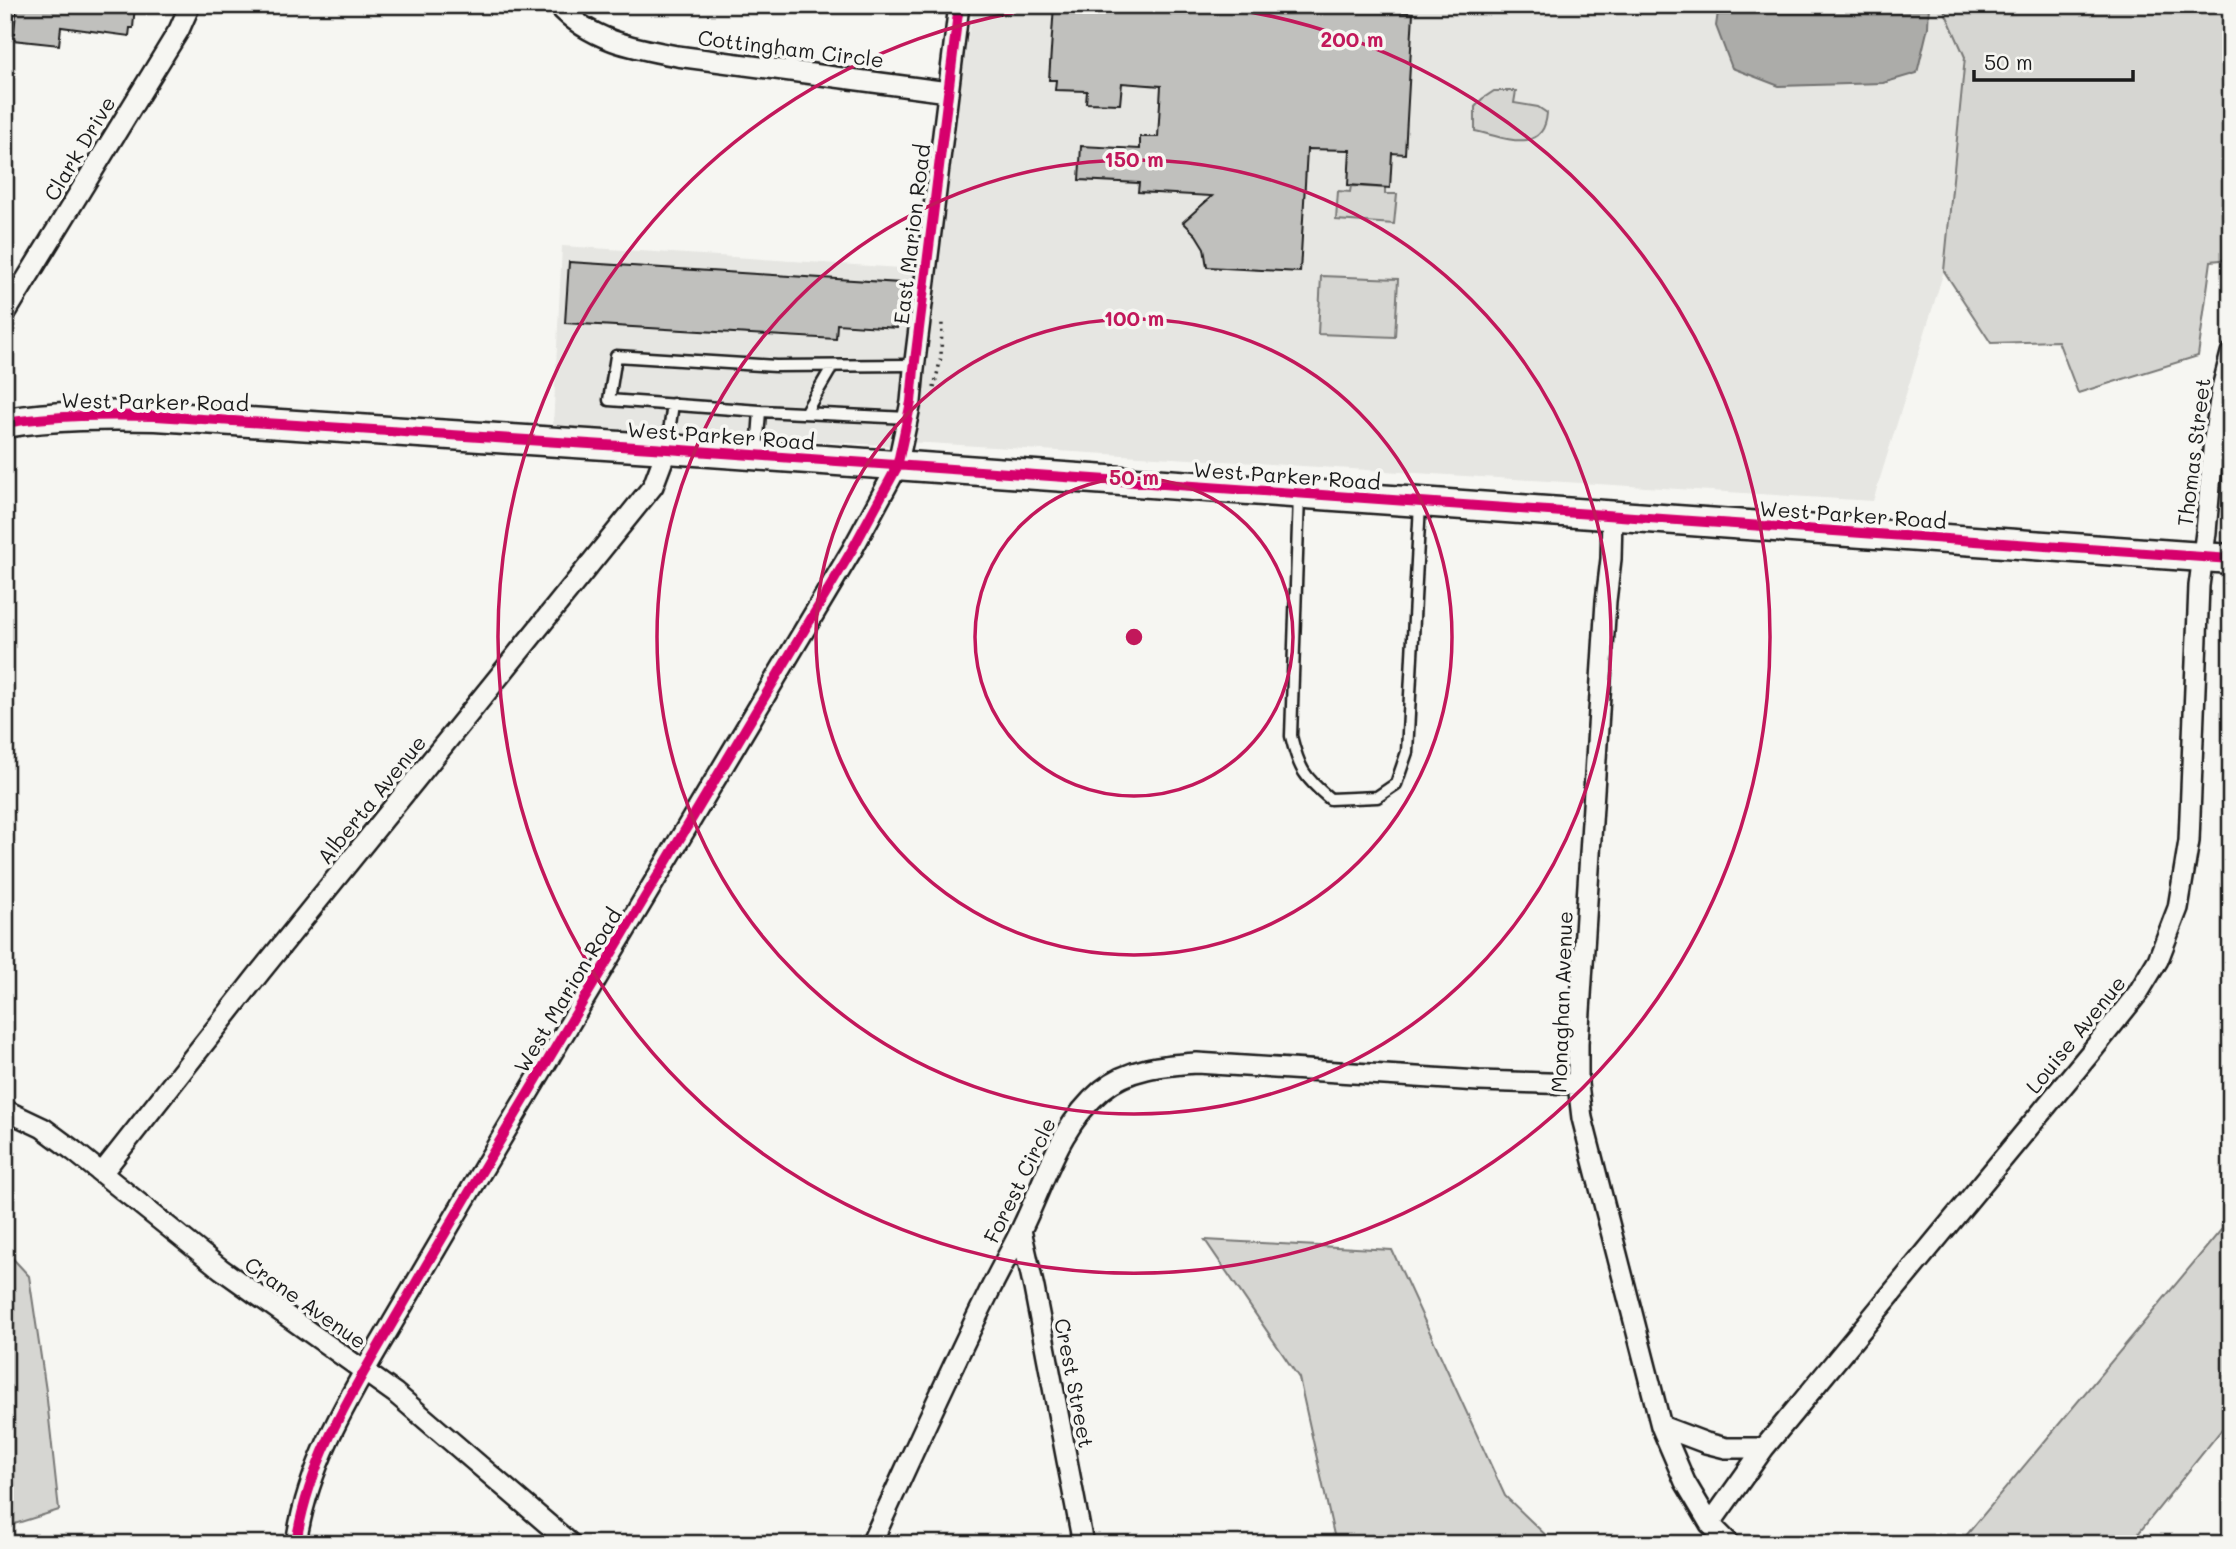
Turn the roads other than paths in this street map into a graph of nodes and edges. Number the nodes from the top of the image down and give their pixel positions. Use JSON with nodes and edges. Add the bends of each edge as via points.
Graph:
{"nodes":[{"id":1,"x":190,"y":5,"type":"edge"},
{"id":2,"x":558,"y":5,"type":"edge"},
{"id":3,"x":959,"y":5,"type":"edge"},
{"id":4,"x":948,"y":92,"type":"junction"},
{"id":5,"x":5,"y":314,"type":"edge"},
{"id":6,"x":2231,"y":353,"type":"edge"},
{"id":7,"x":914,"y":365,"type":"junction"},
{"id":8,"x":832,"y":367,"type":"junction"},
{"id":9,"x":673,"y":404,"type":"junction"},
{"id":10,"x":760,"y":411,"type":"junction"},
{"id":11,"x":805,"y":413,"type":"junction"},
{"id":12,"x":908,"y":418,"type":"junction"},
{"id":13,"x":5,"y":423,"type":"edge"},
{"id":14,"x":667,"y":449,"type":"junction"},
{"id":15,"x":757,"y":457,"type":"junction"},
{"id":16,"x":897,"y":467,"type":"junction"},
{"id":17,"x":1299,"y":495,"type":"junction"},
{"id":18,"x":1420,"y":503,"type":"junction"},
{"id":19,"x":1612,"y":517,"type":"junction"},
{"id":20,"x":2217,"y":559,"type":"edge"},
{"id":21,"x":1578,"y":1084,"type":"junction"},
{"id":22,"x":5,"y":1110,"type":"edge"},
{"id":23,"x":102,"y":1173,"type":"junction"},
{"id":24,"x":1021,"y":1230,"type":"junction"},
{"id":25,"x":365,"y":1371,"type":"junction"},
{"id":26,"x":1661,"y":1426,"type":"junction"},
{"id":27,"x":1764,"y":1448,"type":"junction"},
{"id":28,"x":1710,"y":1524,"type":"junction"},
{"id":29,"x":296,"y":1544,"type":"edge"},
{"id":30,"x":571,"y":1544,"type":"edge"},
{"id":31,"x":871,"y":1544,"type":"edge"},
{"id":32,"x":1083,"y":1544,"type":"edge"},
{"id":33,"x":1730,"y":1544,"type":"edge"}],
"edges":[{"from":1,"to":5,"type":"street","name":"Clark Drive"},
{"from":2,"to":4,"type":"street","name":"Cottingham Circle","via":[[584,28],[633,48]]},
{"from":3,"to":4,"type":"street","name":"East Marion Road"},
{"from":4,"to":7,"type":"street","name":"East Marion Road"},
{"from":6,"to":20,"type":"street","name":"Thomas Street","via":[[2214,439]]},
{"from":7,"to":8,"type":"lane"},
{"from":7,"to":12,"type":"street","name":"East Marion Road"},
{"from":8,"to":9,"type":"lane","via":[[616,356],[609,400]]},
{"from":8,"to":11,"type":"lane"},
{"from":9,"to":10,"type":"lane"},
{"from":9,"to":14,"type":"lane"},
{"from":10,"to":11,"type":"lane"},
{"from":10,"to":15,"type":"lane"},
{"from":11,"to":12,"type":"lane"},
{"from":12,"to":16,"type":"street","name":"East Marion Road"},
{"from":13,"to":14,"type":"street","name":"West Parker Road","via":[[95,415],[156,416]]},
{"from":14,"to":15,"type":"street","name":"West Parker Road"},
{"from":14,"to":23,"type":"street","name":"Alberta Avenue","via":[[653,486]]},
{"from":15,"to":16,"type":"street","name":"West Parker Road"},
{"from":16,"to":17,"type":"street","name":"West Parker Road"},
{"from":16,"to":25,"type":"street","name":"West Marion Road"},
{"from":17,"to":18,"type":"street","name":"West Parker Road"},
{"from":17,"to":18,"type":"lane","via":[[1291,736],[1308,781],[1330,799],[1377,797],[1396,784],[1407,752]]},
{"from":18,"to":19,"type":"street","name":"West Parker Road"},
{"from":19,"to":20,"type":"street","name":"West Parker Road"},
{"from":19,"to":21,"type":"street","name":"Monaghan Avenue"},
{"from":20,"to":27,"type":"street","name":"Louise Avenue","via":[[2199,586],[2189,841],[2178,908],[2158,960],[2091,1052]]},
{"from":21,"to":24,"type":"street","name":"Forest Circle","via":[[1197,1063],[1143,1069],[1103,1088],[1082,1109],[1052,1158]]},
{"from":21,"to":26,"type":"street","name":"Monaghan Avenue","via":[[1582,1118]]},
{"from":22,"to":23,"type":"street","name":"Crane Avenue","via":[[43,1128]]},
{"from":23,"to":25,"type":"street","name":"Crane Avenue","via":[[221,1269]]},
{"from":24,"to":31,"type":"street","name":"Forest Circle"},
{"from":24,"to":32,"type":"street","name":"Crest Street"},
{"from":25,"to":29,"type":"street","name":"West Marion Road","via":[[318,1461]]},
{"from":25,"to":30,"type":"street","name":"Crane Avenue"},
{"from":26,"to":27,"type":"street","via":[[1726,1448]]},
{"from":26,"to":28,"type":"street","name":"Monaghan Avenue","via":[[1685,1482]]},
{"from":27,"to":28,"type":"street","name":"Louise Avenue"},
{"from":28,"to":33,"type":"street","name":"Monaghan Avenue"}]}
